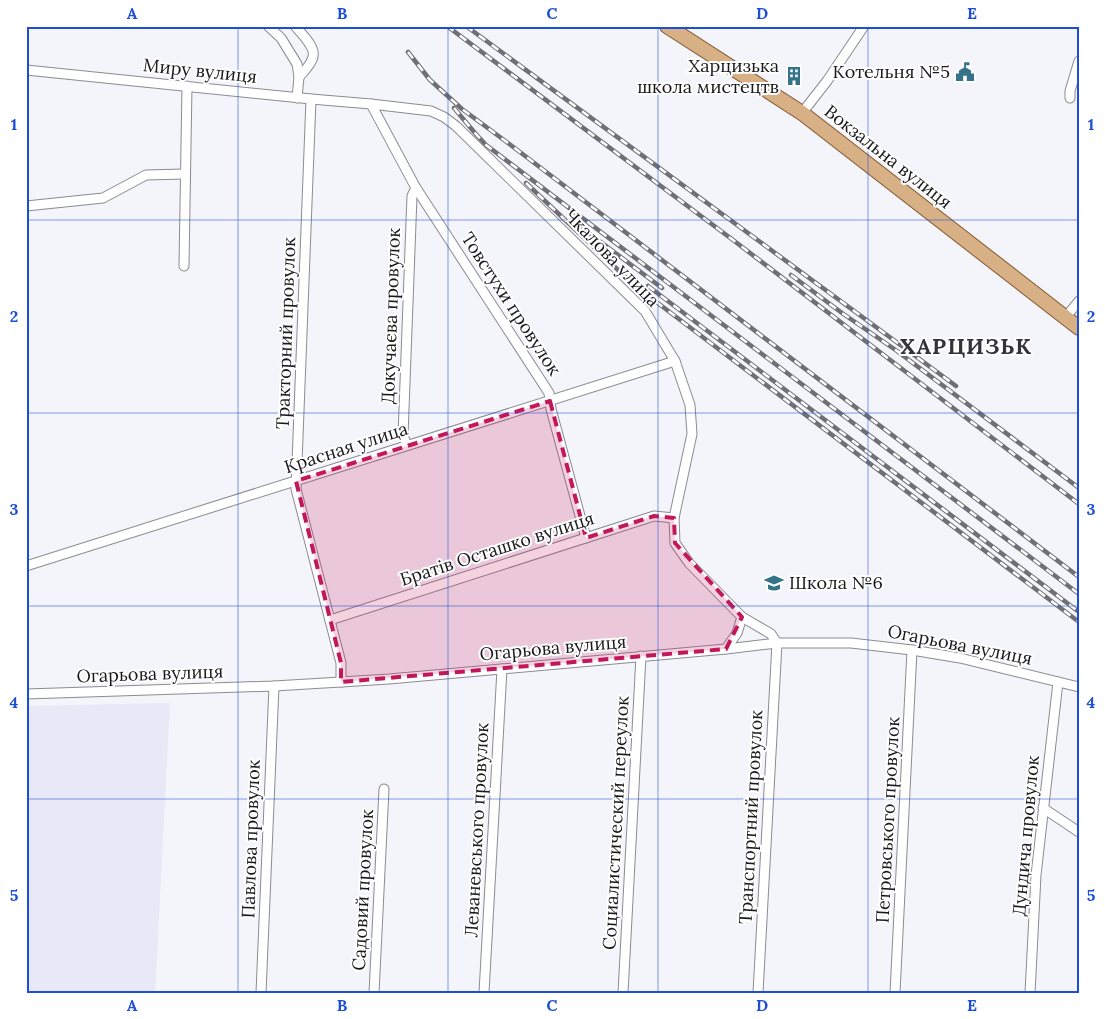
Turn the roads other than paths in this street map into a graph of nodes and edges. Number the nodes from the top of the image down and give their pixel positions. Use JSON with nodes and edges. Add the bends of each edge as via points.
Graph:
{"nodes":[{"id":1,"x":268,"y":26,"type":"edge"},
{"id":2,"x":295,"y":26,"type":"edge"},
{"id":3,"x":667,"y":26,"type":"edge"},
{"id":4,"x":864,"y":26,"type":"edge"},
{"id":5,"x":1079,"y":61,"type":"edge"},
{"id":6,"x":26,"y":70,"type":"edge"},
{"id":7,"x":299,"y":77,"type":"junction"},
{"id":8,"x":187,"y":86,"type":"junction"},
{"id":9,"x":297,"y":98,"type":"junction"},
{"id":10,"x":1070,"y":98,"type":"dead end"},
{"id":11,"x":311,"y":100,"type":"junction"},
{"id":12,"x":371,"y":104,"type":"junction"},
{"id":13,"x":802,"y":114,"type":"junction"},
{"id":14,"x":185,"y":174,"type":"junction"},
{"id":15,"x":416,"y":188,"type":"junction"},
{"id":16,"x":26,"y":206,"type":"edge"},
{"id":17,"x":184,"y":266,"type":"dead end"},
{"id":18,"x":1079,"y":301,"type":"edge"},
{"id":19,"x":1065,"y":318,"type":"junction"},
{"id":20,"x":1079,"y":328,"type":"edge"},
{"id":21,"x":675,"y":361,"type":"junction"},
{"id":22,"x":550,"y":401,"type":"junction"},
{"id":23,"x":407,"y":446,"type":"junction"},
{"id":24,"x":296,"y":481,"type":"junction"},
{"id":25,"x":674,"y":518,"type":"junction"},
{"id":26,"x":586,"y":538,"type":"junction"},
{"id":27,"x":26,"y":566,"type":"edge"},
{"id":28,"x":742,"y":616,"type":"junction"},
{"id":29,"x":330,"y":620,"type":"junction"},
{"id":30,"x":777,"y":643,"type":"junction"},
{"id":31,"x":726,"y":649,"type":"junction"},
{"id":32,"x":912,"y":650,"type":"junction"},
{"id":33,"x":641,"y":656,"type":"junction"},
{"id":34,"x":502,"y":669,"type":"junction"},
{"id":35,"x":341,"y":682,"type":"junction"},
{"id":36,"x":1058,"y":682,"type":"junction"},
{"id":37,"x":274,"y":686,"type":"junction"},
{"id":38,"x":1079,"y":687,"type":"edge"},
{"id":39,"x":26,"y":694,"type":"edge"},
{"id":40,"x":384,"y":789,"type":"dead end"},
{"id":41,"x":1043,"y":808,"type":"junction"},
{"id":42,"x":1079,"y":832,"type":"edge"},
{"id":43,"x":261,"y":993,"type":"edge"},
{"id":44,"x":374,"y":993,"type":"edge"},
{"id":45,"x":484,"y":993,"type":"edge"},
{"id":46,"x":623,"y":993,"type":"edge"},
{"id":47,"x":758,"y":993,"type":"edge"},
{"id":48,"x":895,"y":993,"type":"edge"},
{"id":49,"x":1030,"y":993,"type":"edge"}],
"edges":[{"from":1,"to":7,"type":"street","via":[[281,38],[296,64]]},
{"from":2,"to":7,"type":"street","via":[[314,51],[310,64]]},
{"from":3,"to":13,"type":"main road","name":"Вокзальна вулиця"},
{"from":4,"to":13,"type":"street"},
{"from":5,"to":10,"type":"street"},
{"from":6,"to":8,"type":"street","name":"Миру вулиця"},
{"from":7,"to":9,"type":"street"},
{"from":8,"to":9,"type":"street","name":"Миру вулиця"},
{"from":8,"to":14,"type":"street"},
{"from":9,"to":11,"type":"street","name":"Миру вулиця"},
{"from":11,"to":12,"type":"street","name":"Миру вулиця"},
{"from":11,"to":24,"type":"street","name":"Тракторний провулок"},
{"from":12,"to":15,"type":"street","name":"Товстухи провулок"},
{"from":12,"to":21,"type":"street","name":"Чкалова улица","via":[[431,111],[456,126],[645,311]]},
{"from":13,"to":19,"type":"main road","name":"Вокзальна вулиця"},
{"from":14,"to":16,"type":"street","via":[[146,175],[103,198]]},
{"from":14,"to":17,"type":"street"},
{"from":15,"to":22,"type":"street","name":"Товстухи провулок","via":[[549,393]]},
{"from":15,"to":23,"type":"street","name":"Докучаєва провулок","via":[[411,206],[403,436]]},
{"from":18,"to":19,"type":"street"},
{"from":19,"to":20,"type":"main road","name":"Вокзальна вулиця"},
{"from":21,"to":22,"type":"street","name":"Красная улица"},
{"from":21,"to":25,"type":"street","name":"Чкалова улица","via":[[690,405],[692,434]]},
{"from":22,"to":23,"type":"street","name":"Красная улица"},
{"from":22,"to":26,"type":"street","name":"Товстухи провулок"},
{"from":23,"to":24,"type":"street","name":"Красная улица"},
{"from":24,"to":27,"type":"street","name":"Красная улица"},
{"from":24,"to":29,"type":"street","name":"Тракторний провулок"},
{"from":25,"to":26,"type":"street","name":"Братів Осташко вулиця","via":[[654,516]]},
{"from":25,"to":28,"type":"street","name":"Чкалова улица","via":[[674,543],[689,563]]},
{"from":26,"to":29,"type":"street","name":"Братів Осташко вулиця"},
{"from":28,"to":30,"type":"street","name":"Чкалова улица","via":[[771,634]]},
{"from":28,"to":31,"type":"street"},
{"from":29,"to":35,"type":"street","name":"Тракторний провулок","via":[[341,663]]},
{"from":30,"to":31,"type":"street","name":"Огарьова вулиця"},
{"from":30,"to":32,"type":"street","name":"Огарьова вулиця","via":[[851,643]]},
{"from":30,"to":47,"type":"street","name":"Транспортний провулок"},
{"from":31,"to":33,"type":"street","name":"Огарьова вулиця"},
{"from":32,"to":36,"type":"street","name":"Огарьова вулиця"},
{"from":32,"to":48,"type":"street","name":"Петровського провулок"},
{"from":33,"to":34,"type":"street","name":"Огарьова вулиця"},
{"from":33,"to":46,"type":"street","name":"Социалистический переулок"},
{"from":34,"to":35,"type":"street","name":"Огарьова вулиця"},
{"from":34,"to":45,"type":"street","name":"Леваневського провулок"},
{"from":35,"to":37,"type":"street","name":"Огарьова вулиця"},
{"from":36,"to":38,"type":"street","name":"Огарьова вулиця"},
{"from":36,"to":41,"type":"street","name":"Дундича провулок"},
{"from":37,"to":39,"type":"street","name":"Огарьова вулиця"},
{"from":37,"to":43,"type":"street","name":"Павлова провулок"},
{"from":40,"to":44,"type":"street","name":"Садовий провулок"},
{"from":41,"to":42,"type":"street"},
{"from":41,"to":49,"type":"street","name":"Дундича провулок"}]}
